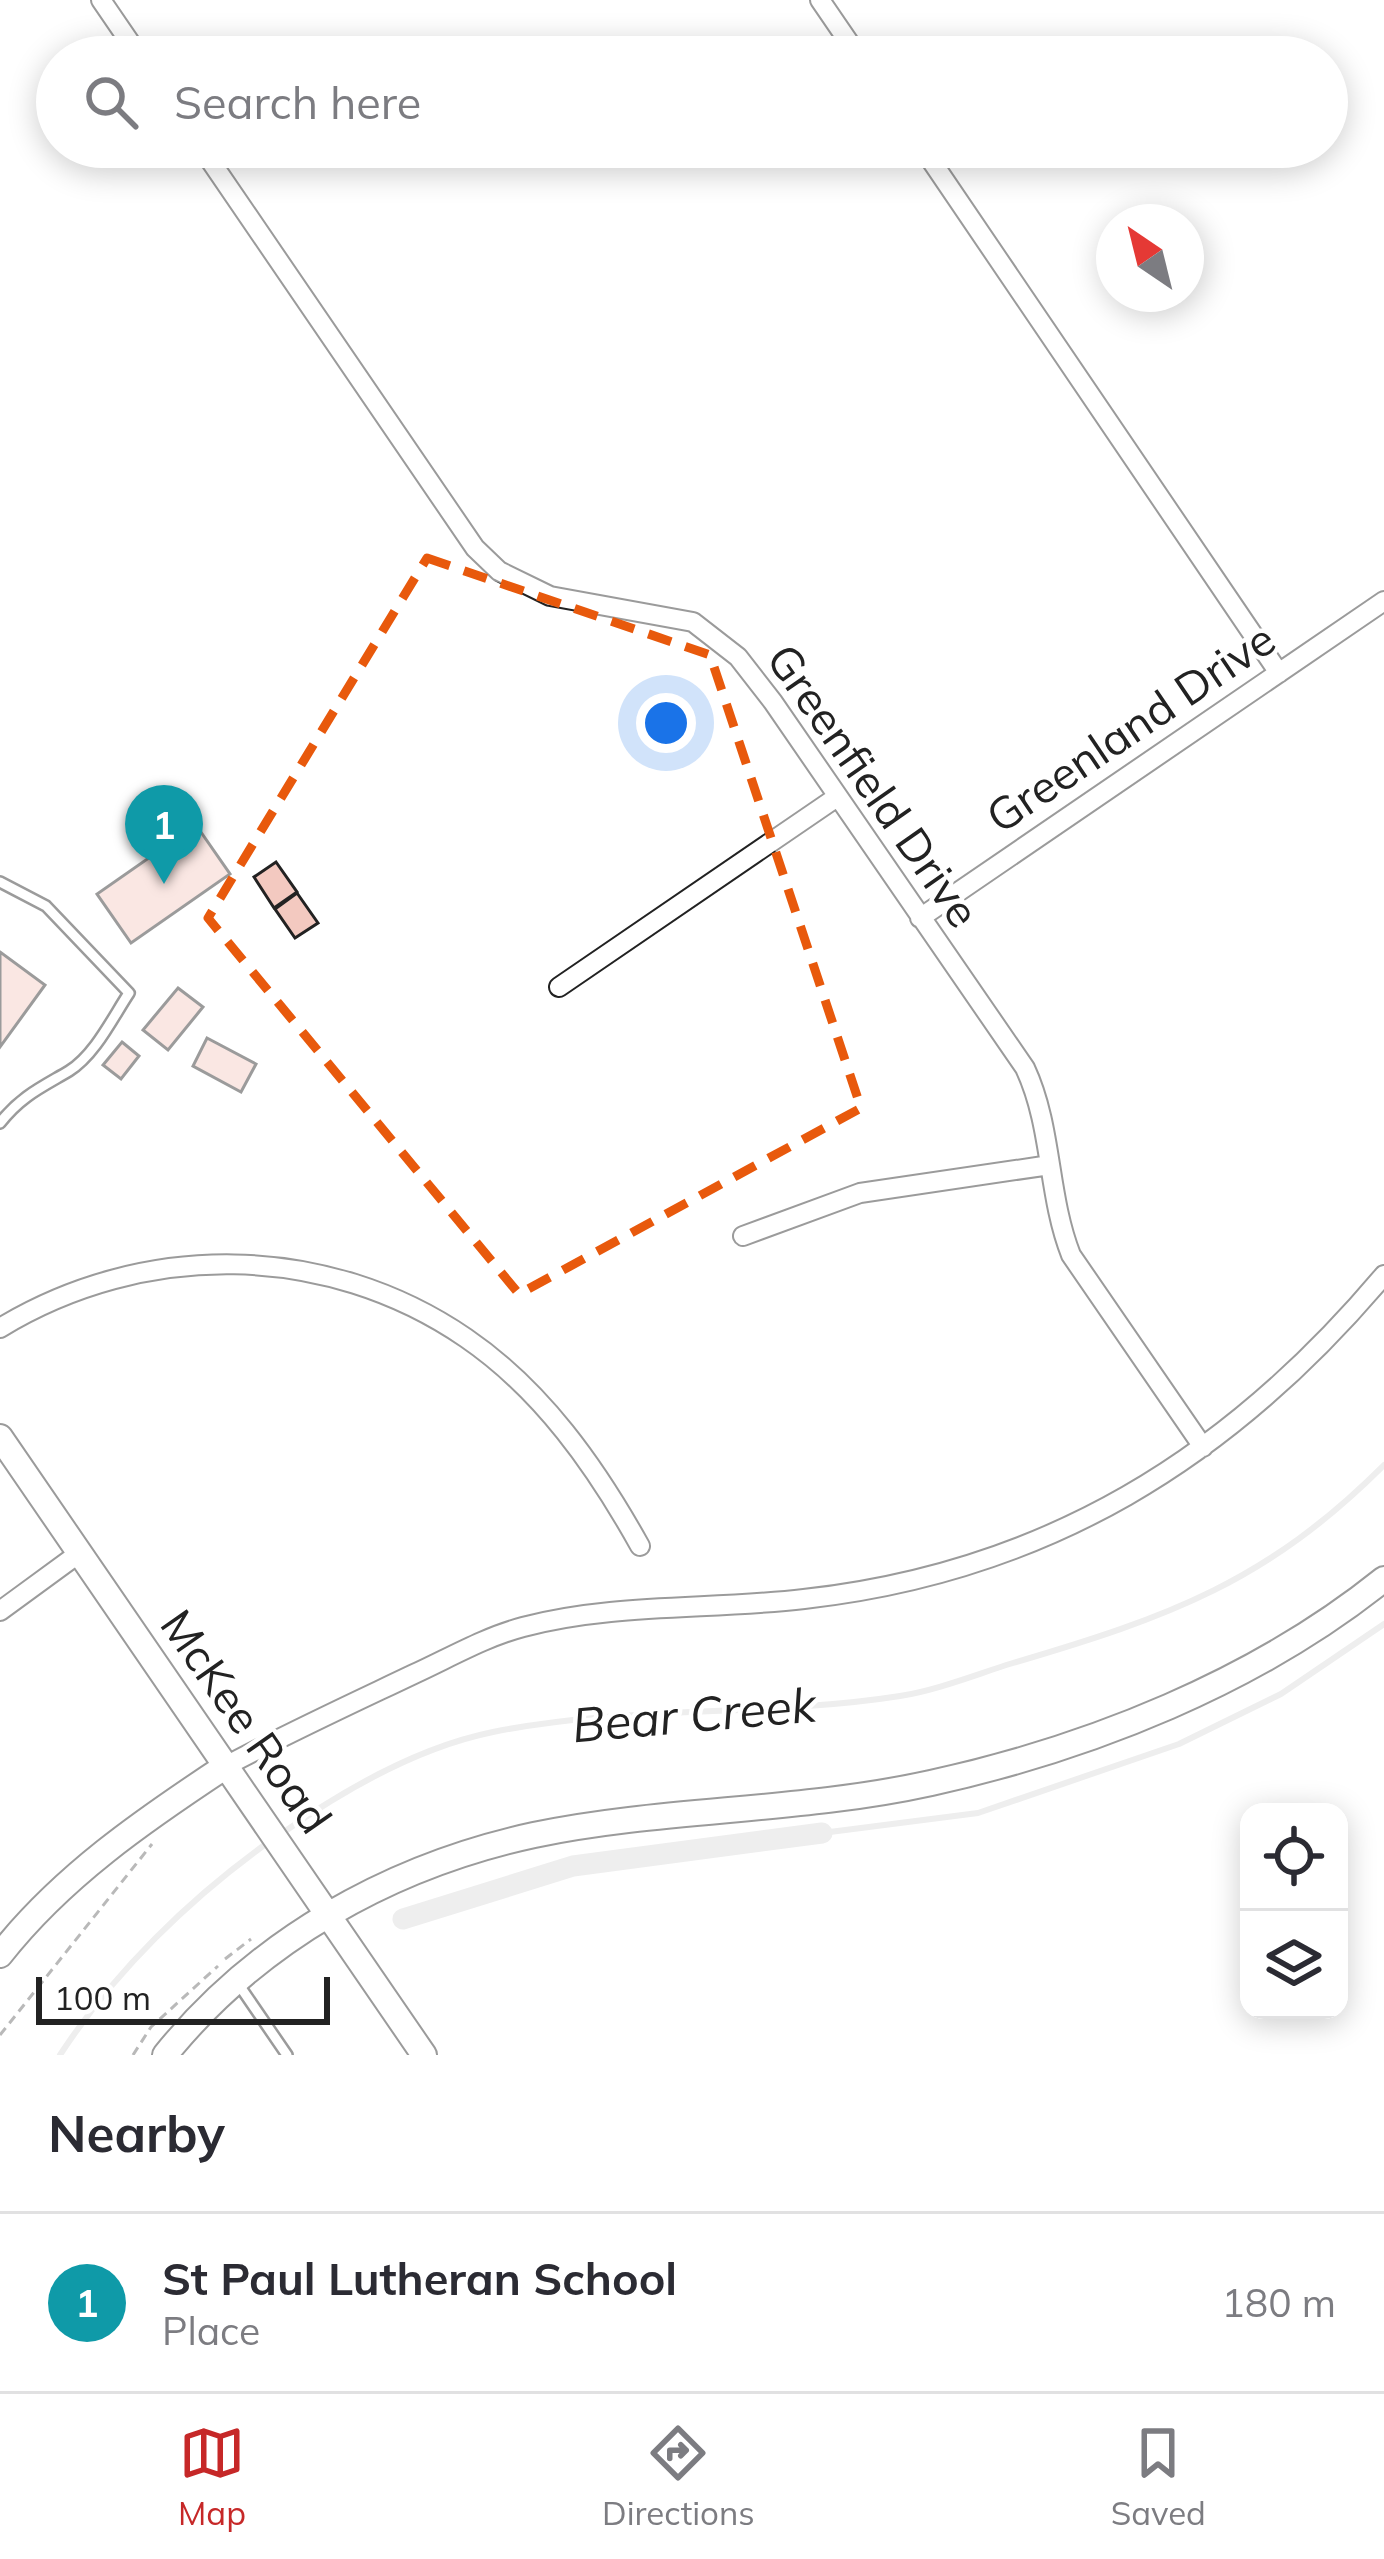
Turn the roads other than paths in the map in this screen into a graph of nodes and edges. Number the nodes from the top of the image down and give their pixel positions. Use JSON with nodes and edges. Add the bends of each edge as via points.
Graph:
{"nodes":[{"id":1,"x":101,"y":0,"type":"edge"},
{"id":2,"x":820,"y":0,"type":"edge"},
{"id":3,"x":126,"y":36,"type":"edge"},
{"id":4,"x":845,"y":36,"type":"edge"},
{"id":5,"x":215,"y":168,"type":"edge"},
{"id":6,"x":936,"y":168,"type":"edge"},
{"id":7,"x":1384,"y":601,"type":"edge"},
{"id":8,"x":1279,"y":673,"type":"junction"},
{"id":9,"x":837,"y":796,"type":"junction"},
{"id":10,"x":0,"y":882,"type":"edge"},
{"id":11,"x":920,"y":918,"type":"junction"},
{"id":12,"x":559,"y":987,"type":"dead end"},
{"id":13,"x":0,"y":1123,"type":"edge"},
{"id":14,"x":1050,"y":1166,"type":"junction"},
{"id":15,"x":743,"y":1236,"type":"dead end"},
{"id":16,"x":1384,"y":1275,"type":"edge"},
{"id":17,"x":0,"y":1328,"type":"edge"},
{"id":18,"x":0,"y":1437,"type":"edge"},
{"id":19,"x":1203,"y":1447,"type":"junction"},
{"id":20,"x":640,"y":1546,"type":"dead end"},
{"id":21,"x":79,"y":1554,"type":"junction"},
{"id":22,"x":1384,"y":1579,"type":"edge"},
{"id":23,"x":0,"y":1611,"type":"edge"},
{"id":24,"x":234,"y":1776,"type":"junction"},
{"id":25,"x":330,"y":1912,"type":"junction"},
{"id":26,"x":0,"y":1955,"type":"edge"},
{"id":27,"x":237,"y":1982,"type":"junction"},
{"id":28,"x":165,"y":2055,"type":"edge"},
{"id":29,"x":287,"y":2055,"type":"edge"},
{"id":30,"x":424,"y":2055,"type":"edge"}],
"edges":[{"from":1,"to":3,"type":"street"},
{"from":2,"to":4,"type":"street"},
{"from":5,"to":9,"type":"street","name":"Greenfield Drive","via":[[475,548],[550,596],[693,622],[738,657]]},
{"from":6,"to":8,"type":"street"},
{"from":7,"to":8,"type":"street","name":"Greenland Drive"},
{"from":8,"to":11,"type":"street","name":"Greenland Drive"},
{"from":9,"to":11,"type":"street","name":"Greenfield Drive"},
{"from":9,"to":12,"type":"street"},
{"from":10,"to":13,"type":"lane","via":[[46,906],[129,993],[88,1054],[47,1078]]},
{"from":11,"to":14,"type":"street","name":"Greenfield Drive","via":[[1025,1068],[1042,1103]]},
{"from":14,"to":15,"type":"street","via":[[860,1193]]},
{"from":14,"to":19,"type":"street","name":"Greenfield Drive","via":[[1071,1255]]},
{"from":16,"to":19,"type":"street","via":[[1320,1351]]},
{"from":17,"to":20,"type":"street","via":[[81,1288],[193,1263],[255,1263],[386,1297],[470,1340],[528,1392],[596,1472]]},
{"from":18,"to":21,"type":"street","name":"McKee Road"},
{"from":19,"to":24,"type":"street","via":[[1116,1504],[951,1571],[808,1599],[521,1627]]},
{"from":21,"to":23,"type":"street"},
{"from":21,"to":24,"type":"street","name":"McKee Road"},
{"from":22,"to":25,"type":"street","via":[[1266,1659],[1031,1757],[883,1791],[534,1835],[413,1874]]},
{"from":24,"to":25,"type":"street","name":"McKee Road"},
{"from":24,"to":26,"type":"street","via":[[88,1866]]},
{"from":25,"to":27,"type":"street"},
{"from":25,"to":30,"type":"street","name":"McKee Road"},
{"from":27,"to":28,"type":"street"},
{"from":27,"to":29,"type":"lane"}]}
